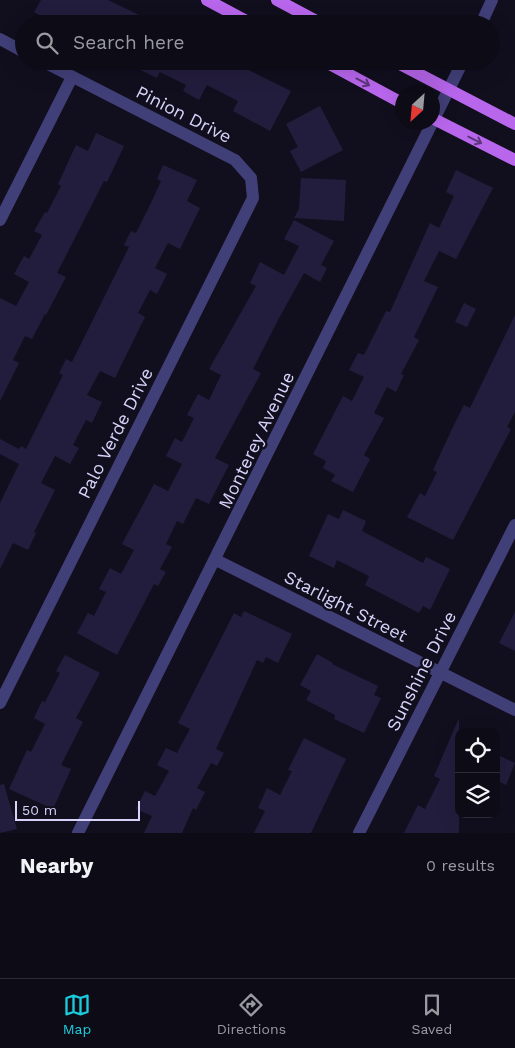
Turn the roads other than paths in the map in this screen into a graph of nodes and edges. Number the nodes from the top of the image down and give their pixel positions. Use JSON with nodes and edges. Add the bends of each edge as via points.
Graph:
{"nodes":[{"id":1,"x":207,"y":0,"type":"edge"},
{"id":2,"x":277,"y":0,"type":"edge"},
{"id":3,"x":492,"y":0,"type":"edge"},
{"id":4,"x":235,"y":15,"type":"edge"},
{"id":5,"x":305,"y":15,"type":"edge"},
{"id":6,"x":485,"y":15,"type":"edge"},
{"id":7,"x":0,"y":39,"type":"edge"},
{"id":8,"x":15,"y":47,"type":"edge"},
{"id":9,"x":60,"y":70,"type":"edge"},
{"id":10,"x":341,"y":70,"type":"edge"},
{"id":11,"x":411,"y":70,"type":"edge"},
{"id":12,"x":459,"y":70,"type":"edge"},
{"id":13,"x":72,"y":76,"type":"junction"},
{"id":14,"x":449,"y":90,"type":"junction"},
{"id":15,"x":395,"y":99,"type":"edge"},
{"id":16,"x":440,"y":107,"type":"edge"},
{"id":17,"x":440,"y":122,"type":"edge"},
{"id":18,"x":515,"y":124,"type":"edge"},
{"id":19,"x":429,"y":130,"type":"edge"},
{"id":20,"x":515,"y":160,"type":"edge"},
{"id":21,"x":251,"y":178,"type":"joint"},
{"id":22,"x":0,"y":220,"type":"edge"},
{"id":23,"x":515,"y":525,"type":"edge"},
{"id":24,"x":216,"y":560,"type":"junction"},
{"id":25,"x":440,"y":672,"type":"junction"},
{"id":26,"x":0,"y":703,"type":"edge"},
{"id":27,"x":515,"y":710,"type":"edge"},
{"id":28,"x":78,"y":833,"type":"edge"},
{"id":29,"x":359,"y":833,"type":"edge"}],
"edges":[{"from":1,"to":4,"type":"main road"},
{"from":2,"to":5,"type":"main road"},
{"from":3,"to":6,"type":"street"},
{"from":7,"to":8,"type":"street"},
{"from":9,"to":13,"type":"street","name":"Pinion Drive"},
{"from":10,"to":15,"type":"main road","one_way":true},
{"from":11,"to":14,"type":"main road"},
{"from":12,"to":14,"type":"street","name":"Monterey Avenue"},
{"from":13,"to":21,"type":"street","name":"Pinion Drive","via":[[235,160]]},
{"from":13,"to":22,"type":"street"},
{"from":14,"to":16,"type":"street","name":"Monterey Avenue"},
{"from":14,"to":18,"type":"main road"},
{"from":17,"to":20,"type":"main road","one_way":true},
{"from":19,"to":24,"type":"street","name":"Monterey Avenue"},
{"from":21,"to":26,"type":"street","name":"Palo Verde Drive","via":[[253,198]]},
{"from":23,"to":25,"type":"street","name":"Sunshine Drive"},
{"from":24,"to":25,"type":"street","name":"Starlight Street"},
{"from":24,"to":28,"type":"street","name":"Monterey Avenue"},
{"from":25,"to":27,"type":"street","name":"Starlight Street"},
{"from":25,"to":29,"type":"street","name":"Sunshine Drive"}]}
